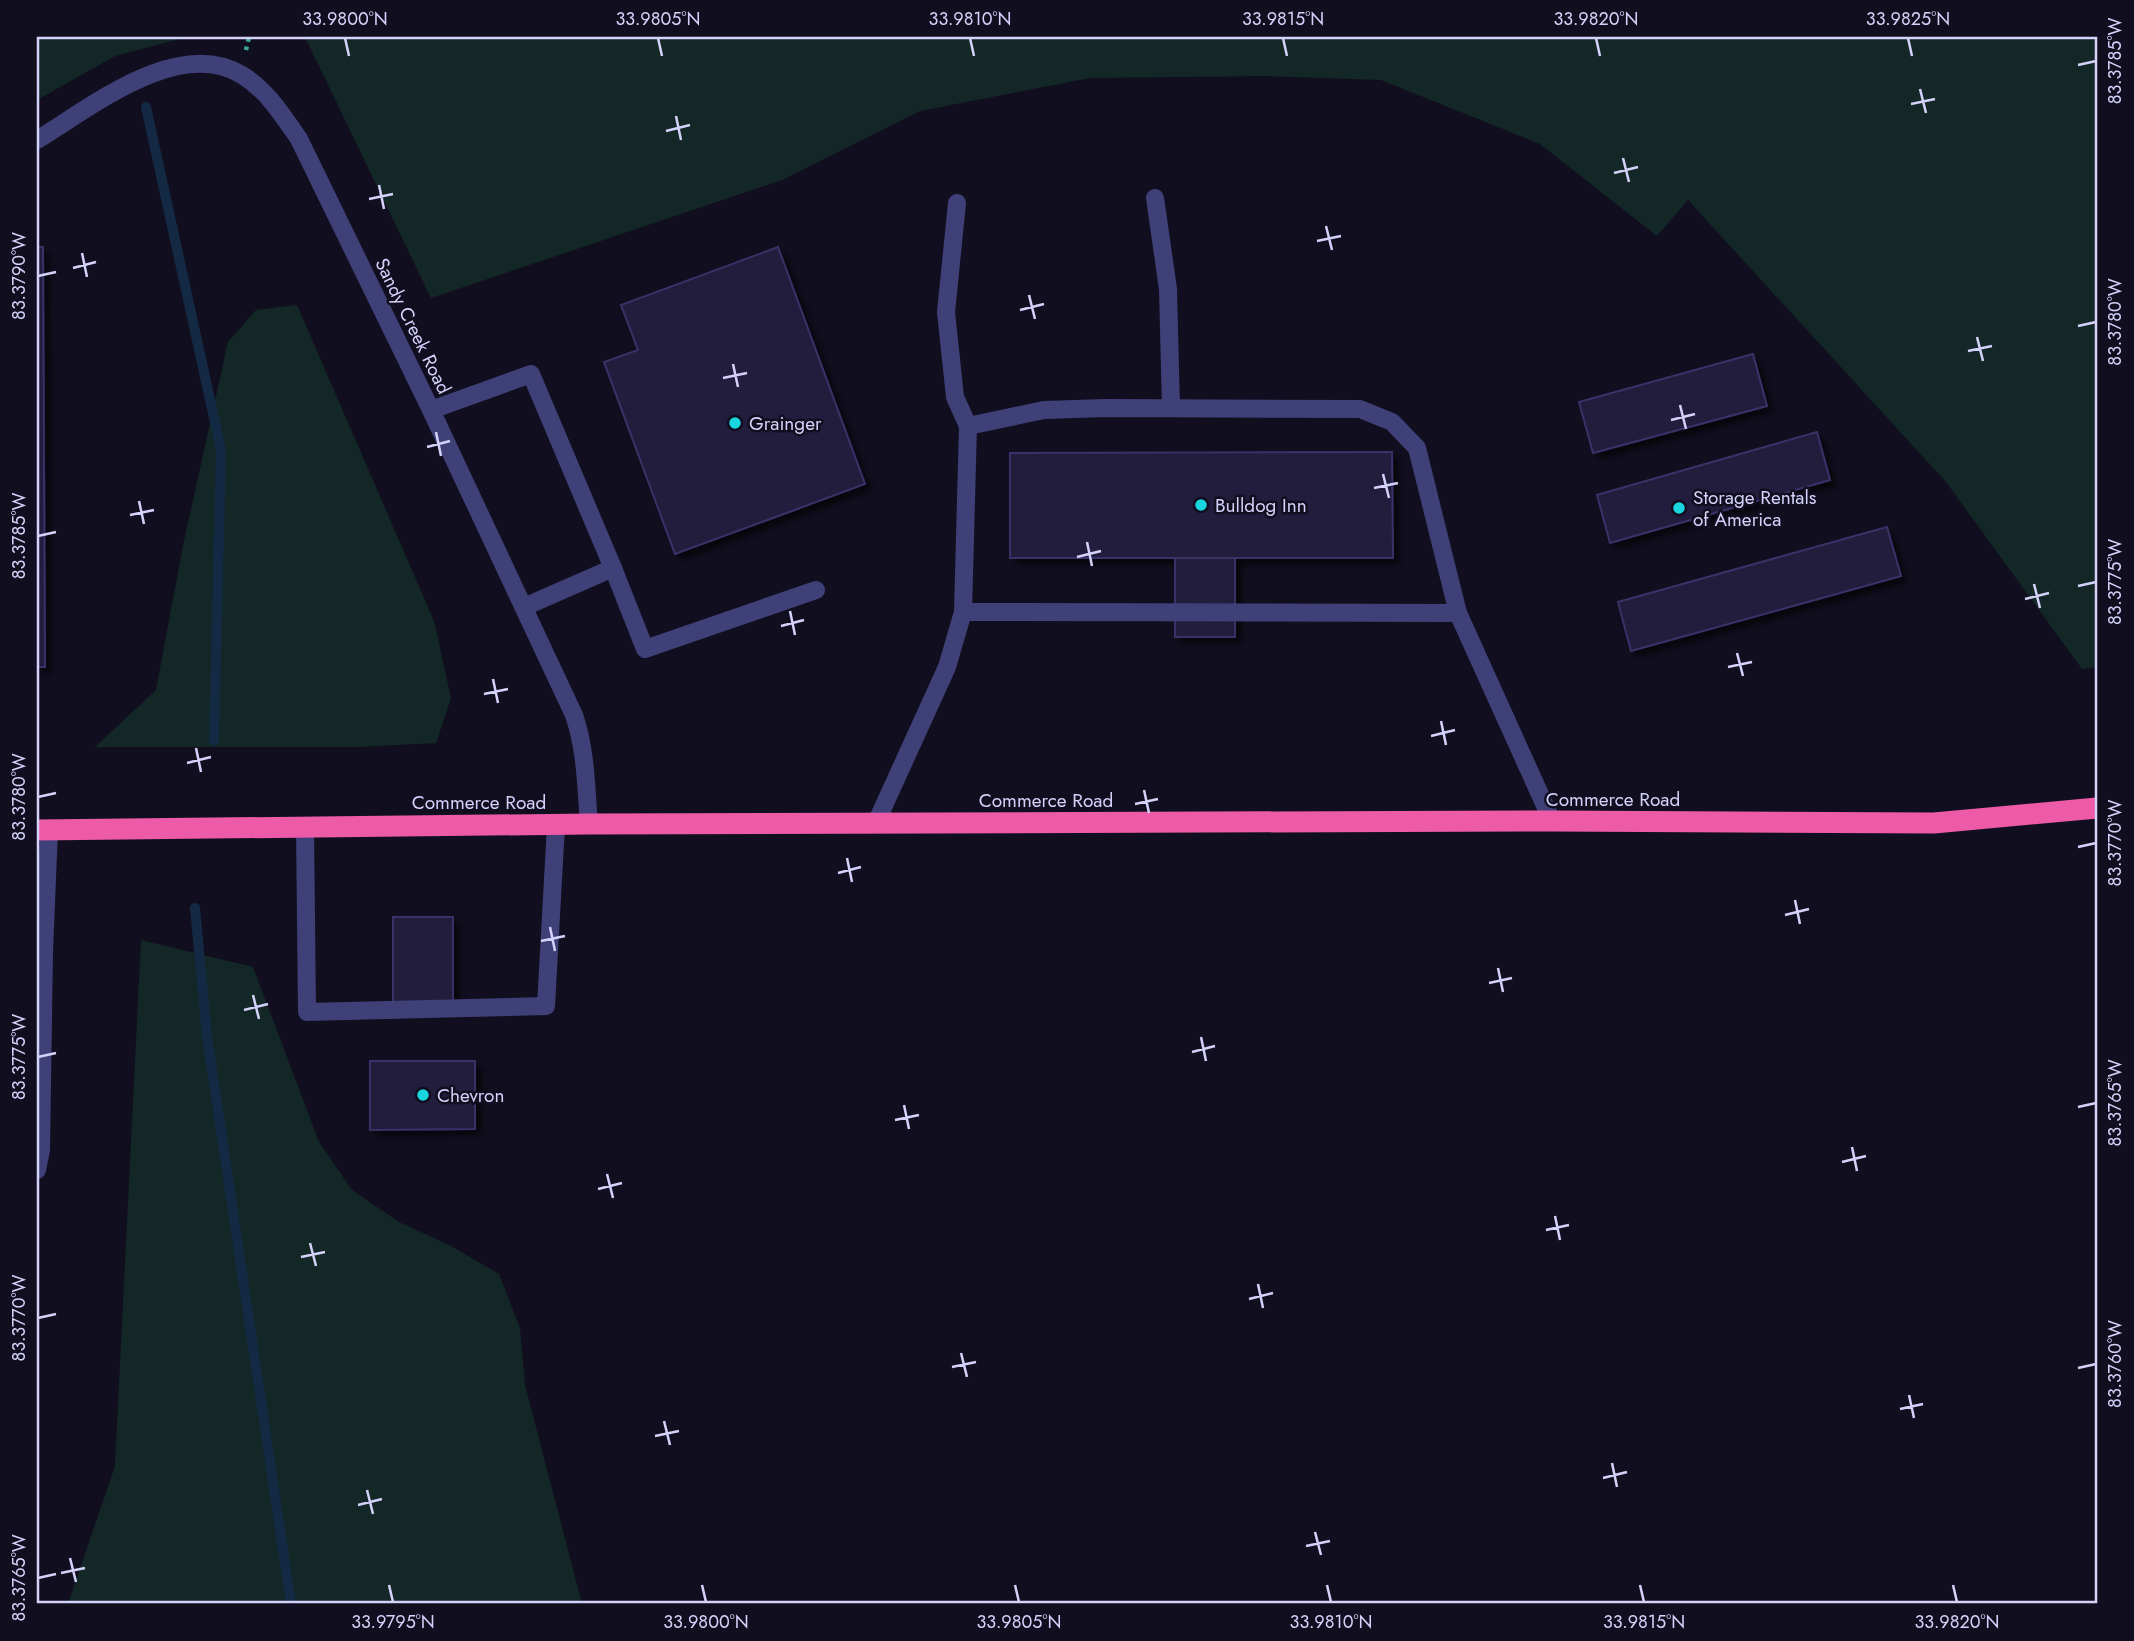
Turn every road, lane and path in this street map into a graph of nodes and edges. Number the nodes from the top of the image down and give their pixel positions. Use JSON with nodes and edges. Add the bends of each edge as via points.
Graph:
{"nodes":[{"id":1,"x":37,"y":141,"type":"edge"},
{"id":2,"x":1155,"y":198,"type":"dead end"},
{"id":3,"x":957,"y":203,"type":"dead end"},
{"id":4,"x":1171,"y":408,"type":"junction"},
{"id":5,"x":431,"y":410,"type":"junction"},
{"id":6,"x":968,"y":426,"type":"junction"},
{"id":7,"x":613,"y":568,"type":"junction"},
{"id":8,"x":816,"y":590,"type":"dead end"},
{"id":9,"x":524,"y":607,"type":"junction"},
{"id":10,"x":962,"y":612,"type":"junction"},
{"id":11,"x":1458,"y":613,"type":"junction"},
{"id":12,"x":2097,"y":808,"type":"edge"},
{"id":13,"x":1552,"y":821,"type":"junction"},
{"id":14,"x":876,"y":823,"type":"junction"},
{"id":15,"x":589,"y":824,"type":"junction"},
{"id":16,"x":556,"y":825,"type":"junction"},
{"id":17,"x":305,"y":826,"type":"junction"},
{"id":18,"x":43,"y":830,"type":"edge"},
{"id":19,"x":41,"y":951,"type":"edge"},
{"id":20,"x":37,"y":1170,"type":"edge"}],
"edges":[{"from":1,"to":5,"type":"street","name":"Sandy Creek Road","via":[[140,77],[183,64],[213,64],[242,75],[272,102],[299,139]]},
{"from":2,"to":4,"type":"street","via":[[1168,289]]},
{"from":3,"to":6,"type":"street","via":[[946,312],[956,397]]},
{"from":4,"to":6,"type":"street","via":[[1044,410]]},
{"from":4,"to":11,"type":"street","via":[[1360,409],[1392,422],[1417,448]]},
{"from":5,"to":7,"type":"street","via":[[531,374]]},
{"from":5,"to":9,"type":"street","name":"Sandy Creek Road"},
{"from":6,"to":10,"type":"street"},
{"from":7,"to":8,"type":"street","via":[[645,649]]},
{"from":7,"to":9,"type":"street"},
{"from":9,"to":15,"type":"street","name":"Sandy Creek Road","via":[[580,733]]},
{"from":10,"to":11,"type":"street"},
{"from":10,"to":14,"type":"street","via":[[947,667]]},
{"from":11,"to":13,"type":"street"},
{"from":12,"to":13,"type":"highway","name":"Commerce Road","via":[[1934,823]]},
{"from":13,"to":14,"type":"highway","name":"Commerce Road"},
{"from":14,"to":15,"type":"highway","name":"Commerce Road"},
{"from":15,"to":16,"type":"highway","name":"Commerce Road"},
{"from":16,"to":17,"type":"highway","name":"Commerce Road"},
{"from":16,"to":17,"type":"street","via":[[546,1006],[307,1012]]},
{"from":17,"to":18,"type":"highway","name":"Commerce Road"},
{"from":18,"to":19,"type":"street"},
{"from":19,"to":20,"type":"street","via":[[41,1150]]}]}
